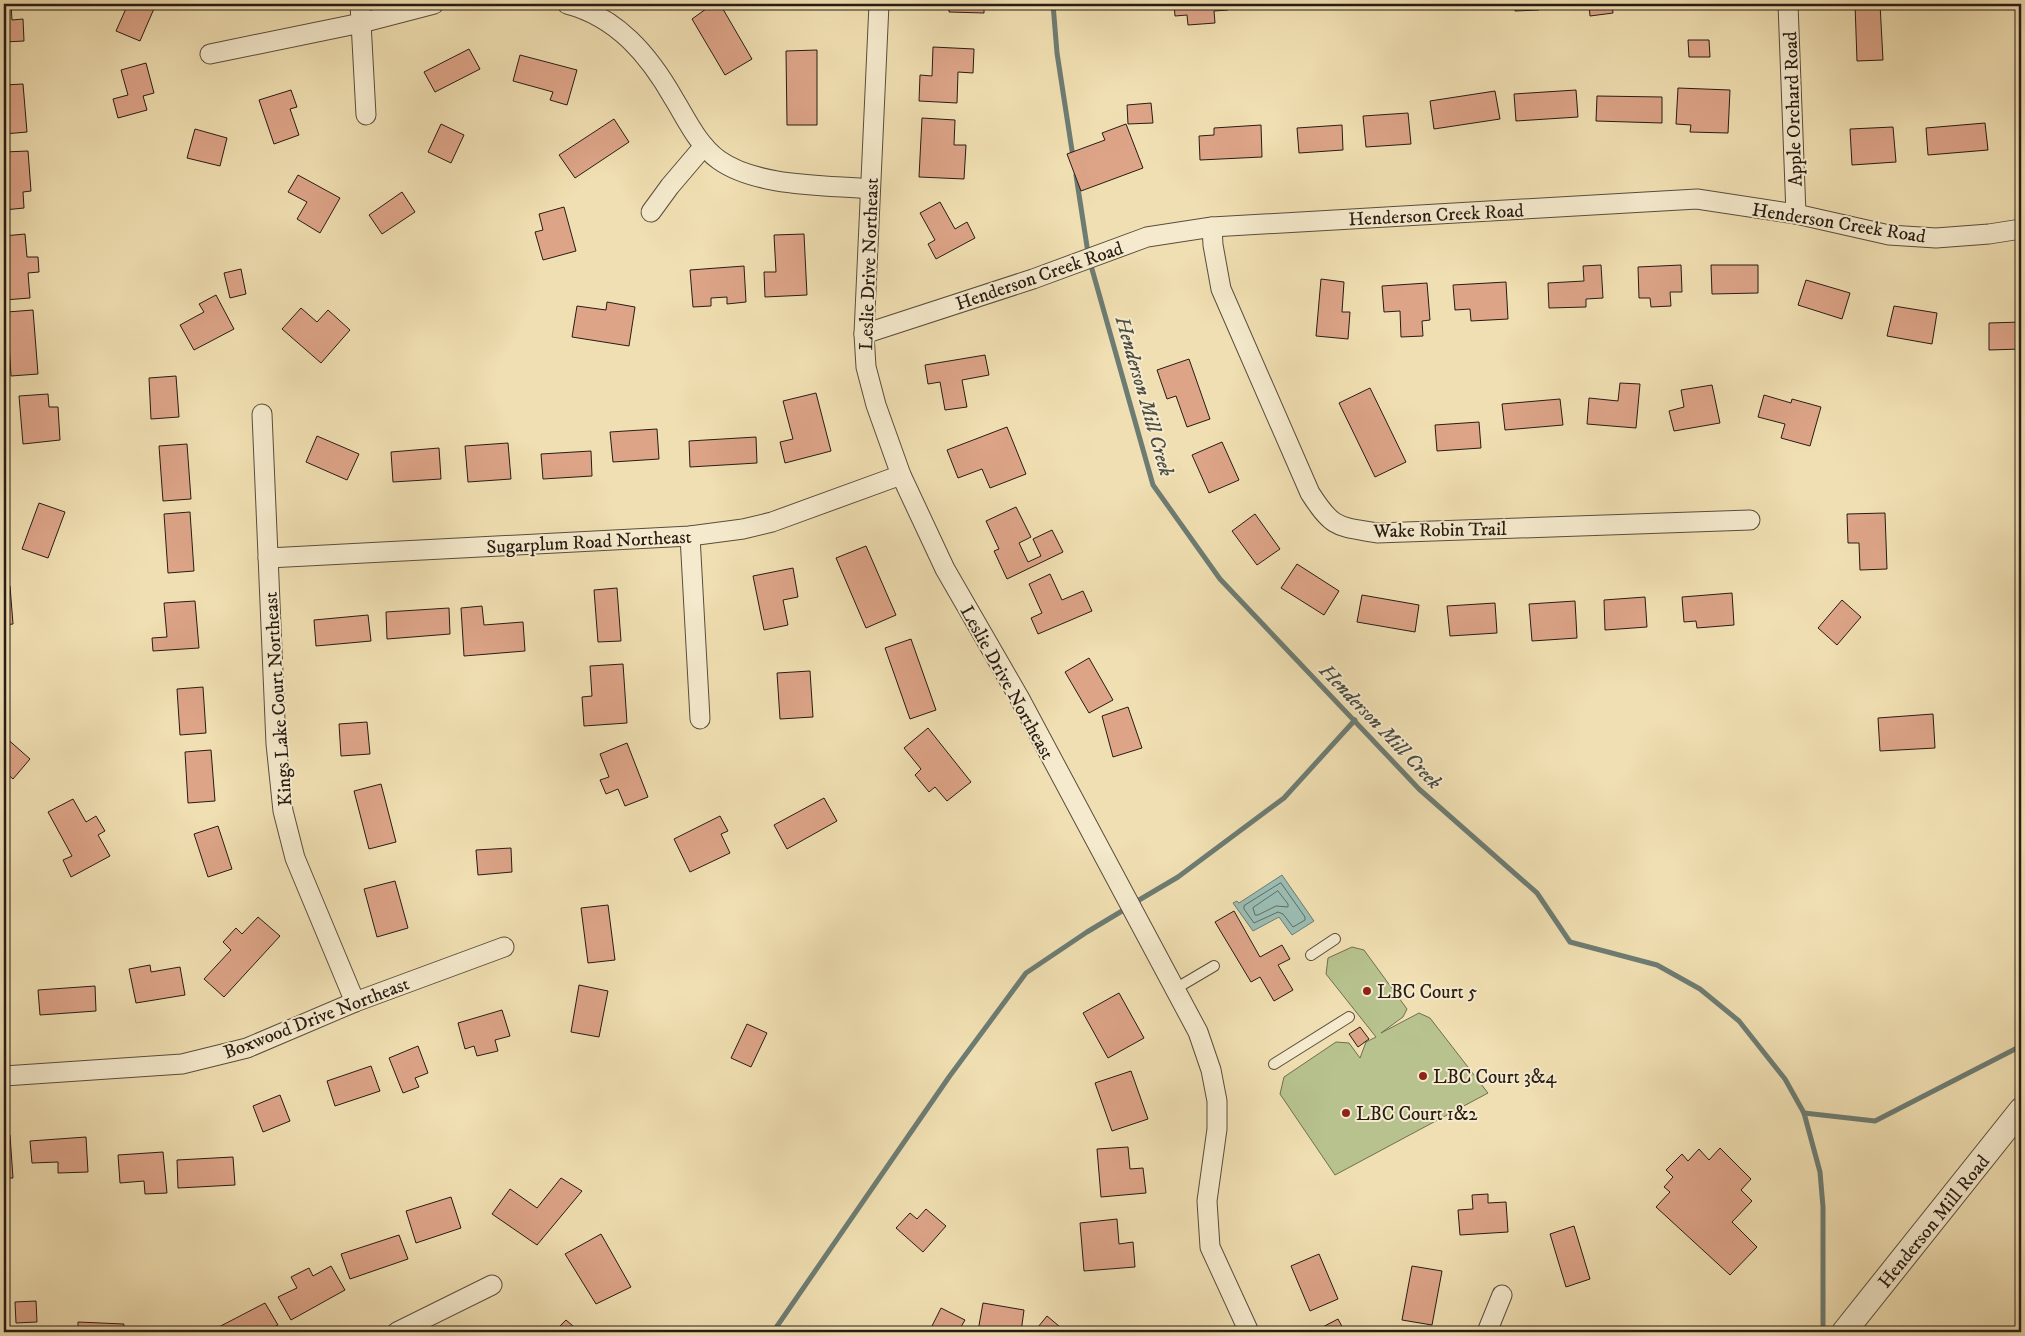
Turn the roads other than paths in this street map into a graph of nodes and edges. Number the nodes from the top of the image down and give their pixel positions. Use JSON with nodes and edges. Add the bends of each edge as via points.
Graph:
{"nodes":[{"id":1,"x":360,"y":4,"type":"edge"},
{"id":2,"x":434,"y":4,"type":"edge"},
{"id":3,"x":567,"y":4,"type":"edge"},
{"id":4,"x":879,"y":4,"type":"edge"},
{"id":5,"x":1788,"y":4,"type":"edge"},
{"id":6,"x":360,"y":23,"type":"junction"},
{"id":7,"x":210,"y":54,"type":"dead end"},
{"id":8,"x":366,"y":115,"type":"dead end"},
{"id":9,"x":704,"y":146,"type":"junction"},
{"id":10,"x":870,"y":189,"type":"junction"},
{"id":11,"x":651,"y":212,"type":"dead end"},
{"id":12,"x":1796,"y":214,"type":"junction"},
{"id":13,"x":1212,"y":228,"type":"junction"},
{"id":14,"x":2021,"y":229,"type":"edge"},
{"id":15,"x":864,"y":334,"type":"junction"},
{"id":16,"x":262,"y":414,"type":"dead end"},
{"id":17,"x":901,"y":475,"type":"junction"},
{"id":18,"x":1750,"y":520,"type":"dead end"},
{"id":19,"x":690,"y":536,"type":"junction"},
{"id":20,"x":268,"y":558,"type":"junction"},
{"id":21,"x":700,"y":719,"type":"dead end"},
{"id":22,"x":1335,"y":939,"type":"dead end"},
{"id":23,"x":504,"y":947,"type":"dead end"},
{"id":24,"x":1311,"y":956,"type":"dead end"},
{"id":25,"x":1214,"y":966,"type":"dead end"},
{"id":26,"x":1175,"y":989,"type":"junction"},
{"id":27,"x":355,"y":1002,"type":"junction"},
{"id":28,"x":1349,"y":1017,"type":"dead end"},
{"id":29,"x":1274,"y":1064,"type":"dead end"},
{"id":30,"x":4,"y":1076,"type":"edge"},
{"id":31,"x":2021,"y":1110,"type":"edge"},
{"id":32,"x":492,"y":1285,"type":"dead end"},
{"id":33,"x":1502,"y":1295,"type":"dead end"},
{"id":34,"x":398,"y":1332,"type":"edge"},
{"id":35,"x":1249,"y":1332,"type":"edge"},
{"id":36,"x":1487,"y":1332,"type":"edge"},
{"id":37,"x":1844,"y":1332,"type":"edge"}],
"edges":[{"from":1,"to":6,"type":"street"},
{"from":2,"to":6,"type":"street"},
{"from":3,"to":9,"type":"street","via":[[597,15],[630,39],[667,86]]},
{"from":4,"to":10,"type":"street","name":"Leslie Drive Northeast"},
{"from":5,"to":12,"type":"street","name":"Apple Orchard Road"},
{"from":6,"to":7,"type":"street"},
{"from":6,"to":8,"type":"street"},
{"from":9,"to":10,"type":"street","via":[[720,160],[765,179]]},
{"from":9,"to":11,"type":"street"},
{"from":10,"to":15,"type":"street","name":"Leslie Drive Northeast"},
{"from":12,"to":13,"type":"street","name":"Henderson Creek Road","via":[[1697,199]]},
{"from":12,"to":14,"type":"street","name":"Henderson Creek Road","via":[[1889,235],[1936,238]]},
{"from":13,"to":15,"type":"street","name":"Henderson Creek Road","via":[[1147,237],[1033,279]]},
{"from":13,"to":18,"type":"street","name":"Wake Robin Trail","via":[[1225,298],[1310,493],[1325,515],[1339,526],[1377,533]]},
{"from":15,"to":17,"type":"street","name":"Leslie Drive Northeast","via":[[866,366],[876,405]]},
{"from":16,"to":20,"type":"street","name":"Kings Lake Court Northeast"},
{"from":17,"to":19,"type":"street","name":"Sugarplum Road Northeast","via":[[772,522]]},
{"from":17,"to":26,"type":"street","name":"Leslie Drive Northeast","via":[[945,569],[1020,699]]},
{"from":19,"to":20,"type":"street","name":"Sugarplum Road Northeast"},
{"from":19,"to":21,"type":"street"},
{"from":20,"to":27,"type":"street","name":"Kings Lake Court Northeast","via":[[276,744],[283,811],[295,858]]},
{"from":22,"to":24,"type":"lane"},
{"from":23,"to":27,"type":"street","name":"Boxwood Drive Northeast"},
{"from":25,"to":26,"type":"lane"},
{"from":26,"to":35,"type":"street","name":"Leslie Drive Northeast","via":[[1198,1032],[1217,1101],[1217,1129],[1207,1201],[1210,1247]]},
{"from":27,"to":30,"type":"street","name":"Boxwood Drive Northeast","via":[[247,1048],[182,1064]]},
{"from":28,"to":29,"type":"lane"},
{"from":31,"to":37,"type":"street","name":"Henderson Mill Road"},
{"from":32,"to":34,"type":"street"},
{"from":33,"to":36,"type":"street"}]}
